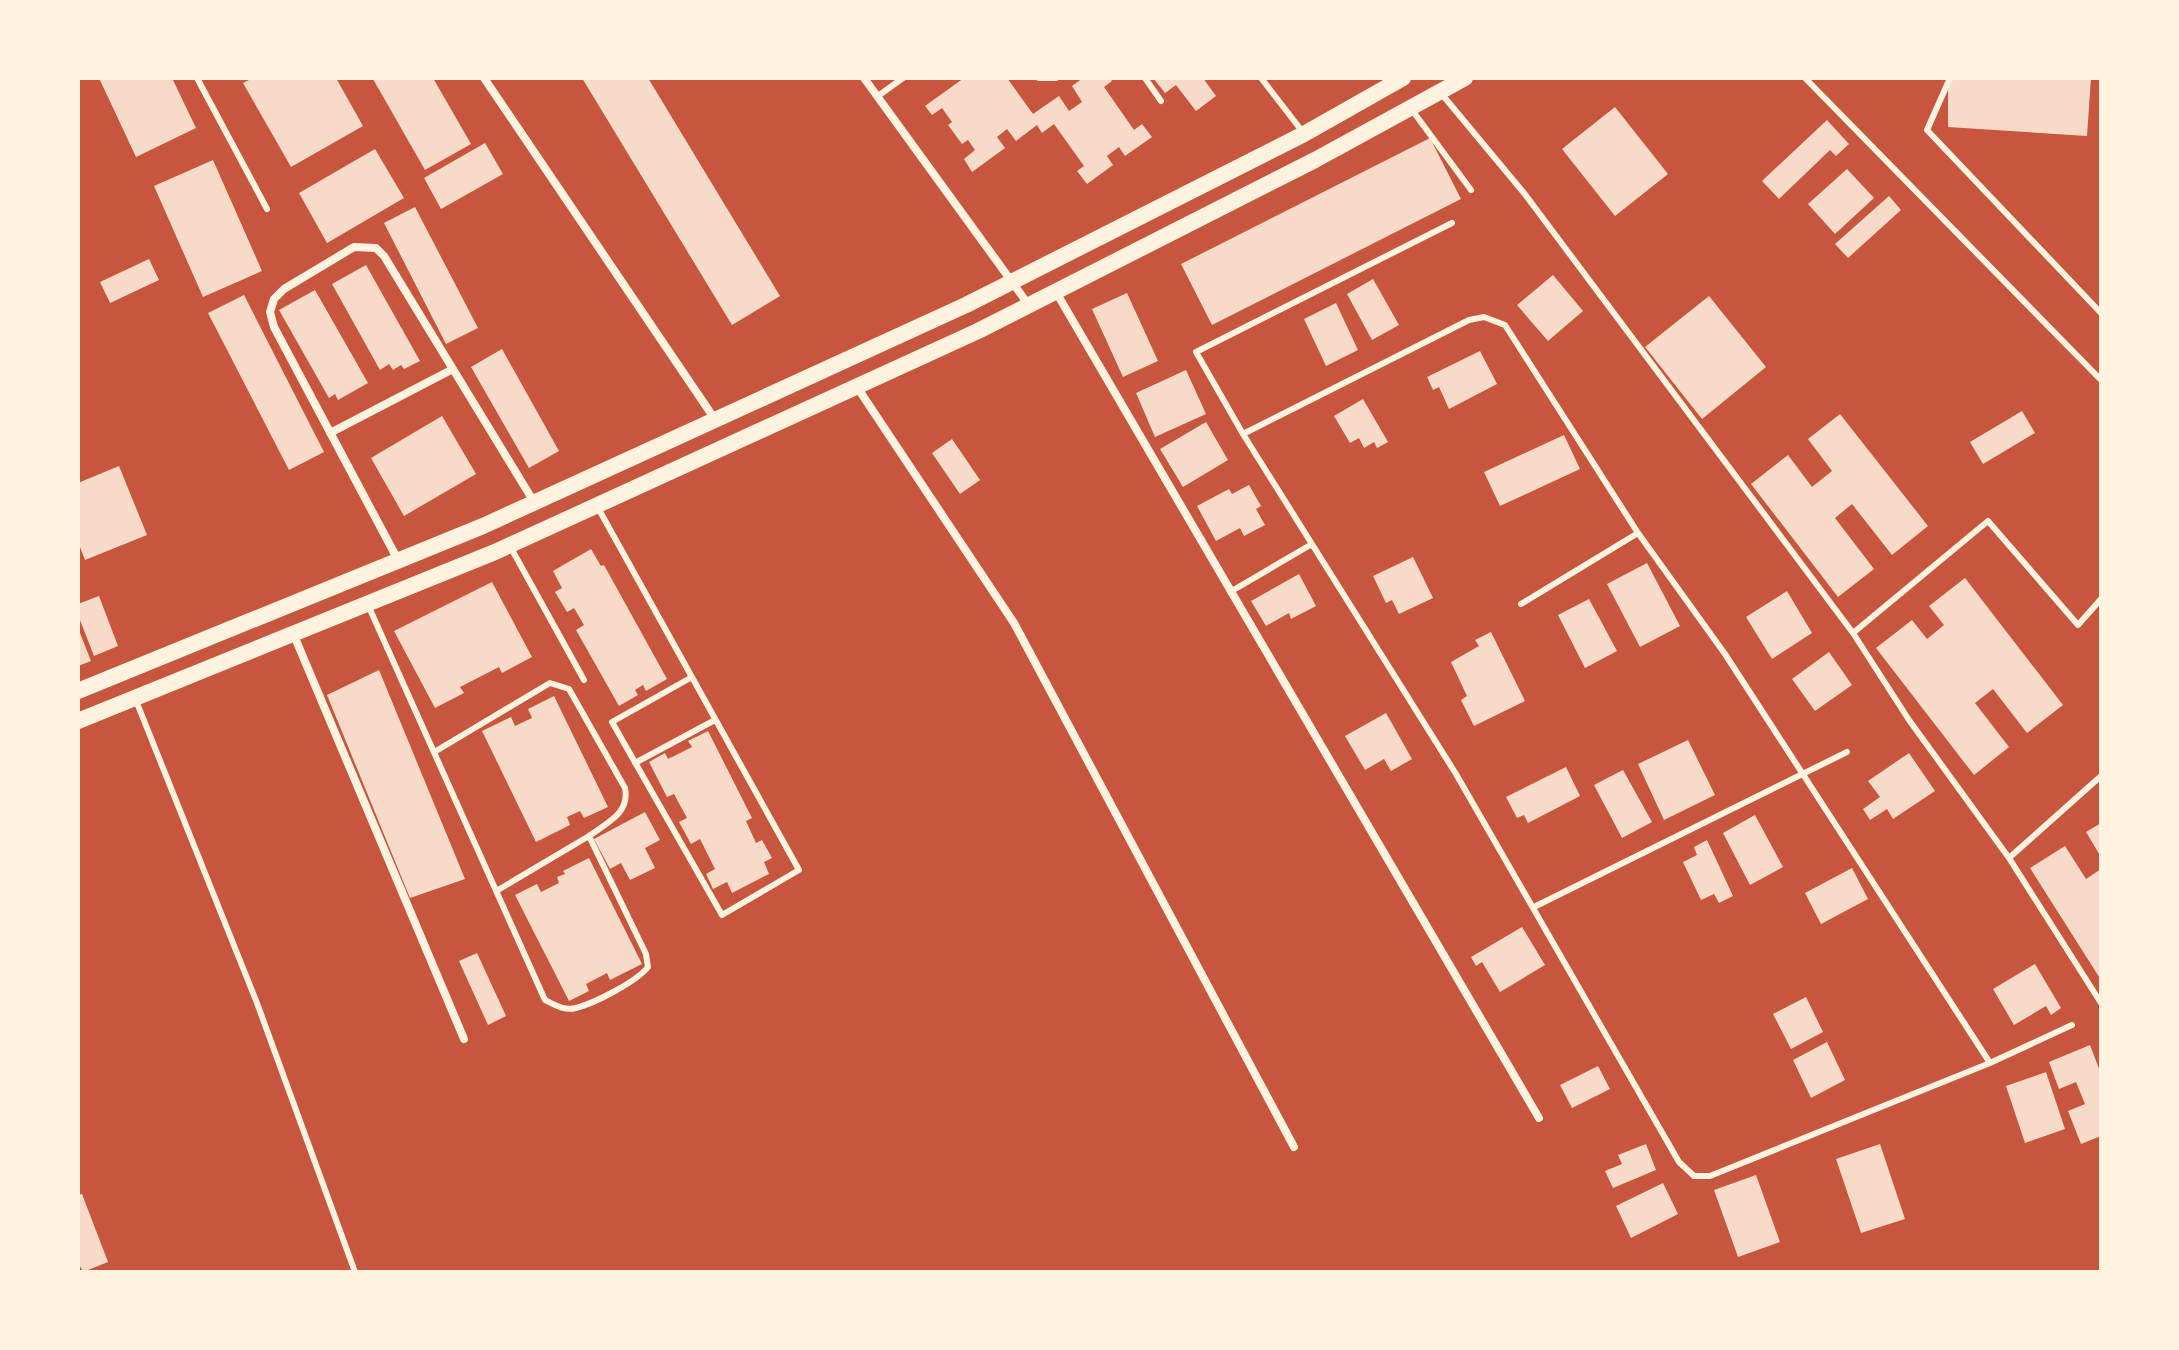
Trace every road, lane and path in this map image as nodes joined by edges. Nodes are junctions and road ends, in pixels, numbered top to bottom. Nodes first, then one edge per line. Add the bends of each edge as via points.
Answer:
1 (197, 78) edge
2 (484, 78) edge
3 (864, 78) edge
4 (903, 78) edge
5 (1039, 78) edge
6 (1056, 78) edge
7 (1145, 78) edge
8 (1261, 78) edge
9 (1403, 78) edge
10 (1465, 78) edge
11 (1805, 78) edge
12 (1950, 78) edge
13 (1440, 92) junction
14 (878, 96) junction
15 (1161, 101) dead end
16 (1410, 108) junction
17 (1304, 134) junction
18 (1471, 190) dead end
19 (267, 209) dead end
20 (1452, 223) dead end
21 (1013, 280) junction
22 (1056, 291) junction
23 (1028, 304) junction
24 (2101, 313) edge
25 (453, 369) junction
26 (2101, 380) edge
27 (856, 387) junction
28 (714, 418) junction
29 (330, 433) junction
30 (1243, 434) junction
31 (534, 502) junction
32 (597, 506) junction
33 (1638, 533) junction
34 (1312, 544) junction
35 (510, 545) junction
36 (399, 561) junction
37 (1230, 592) junction
38 (2101, 599) edge
39 (366, 602) junction
40 (1521, 604) dead end
41 (292, 633) junction
42 (1853, 633) junction
43 (692, 677) junction
44 (584, 680) dead end
45 (78, 691) edge
46 (135, 698) junction
47 (715, 720) junction
48 (78, 721) edge
49 (436, 751) junction
50 (1847, 752) dead end
51 (635, 763) junction
52 (1804, 775) junction
53 (2101, 776) edge
54 (589, 836) junction
55 (2009, 858) junction
56 (498, 890) junction
57 (1534, 907) junction
58 (2101, 1003) edge
59 (2072, 1025) dead end
60 (464, 1039) dead end
61 (1990, 1063) junction
62 (1539, 1118) dead end
63 (1294, 1147) dead end
64 (355, 1272) edge

1 - 19 lane
2 - 28 street
3 - 14 street
4 - 14 lane
5 - 6 lane
7 - 15 lane
8 - 17 lane
9 - 17 main road
10 - 13 main road
11 - 26 lane
12 - 24 lane via 1927,130
13 - 16 main road
13 - 42 lane via 1524,193
14 - 21 street
16 - 18 lane
16 - 22 main road
17 - 21 main road
20 - 30 lane via 1196,352
21 - 23 street
21 - 28 main road
22 - 23 main road
22 - 37 street
23 - 27 main road
25 - 29 street
25 - 29 street via 384,256 376,248 354,247 284,289 270,312
25 - 31 street
27 - 32 main road
27 - 63 street via 1014,623
28 - 31 main road
29 - 36 street
30 - 33 lane via 1469,320 1495,318 1505,325
30 - 34 lane
31 - 36 main road
32 - 35 main road
32 - 43 lane
33 - 40 lane
33 - 52 lane
34 - 37 lane
34 - 57 lane
35 - 39 main road
35 - 44 lane
36 - 45 main road
37 - 62 street
38 - 42 lane via 2078,625 1988,521
39 - 41 main road
39 - 49 lane
41 - 46 main road
41 - 60 street
42 - 55 lane
43 - 47 lane
43 - 51 lane via 612,722
46 - 48 main road
46 - 64 lane via 257,1003
47 - 51 lane
47 - 51 lane via 799,870 722,915
49 - 54 lane via 543,687 561,684 569,689 625,788 623,810
49 - 56 lane
50 - 52 lane
52 - 57 lane
52 - 61 lane
53 - 55 lane
54 - 56 lane
54 - 56 lane via 646,954 648,967 640,978 575,1009 545,1000
55 - 58 lane
57 - 61 lane via 1679,1162 1694,1176 1710,1176
59 - 61 lane

